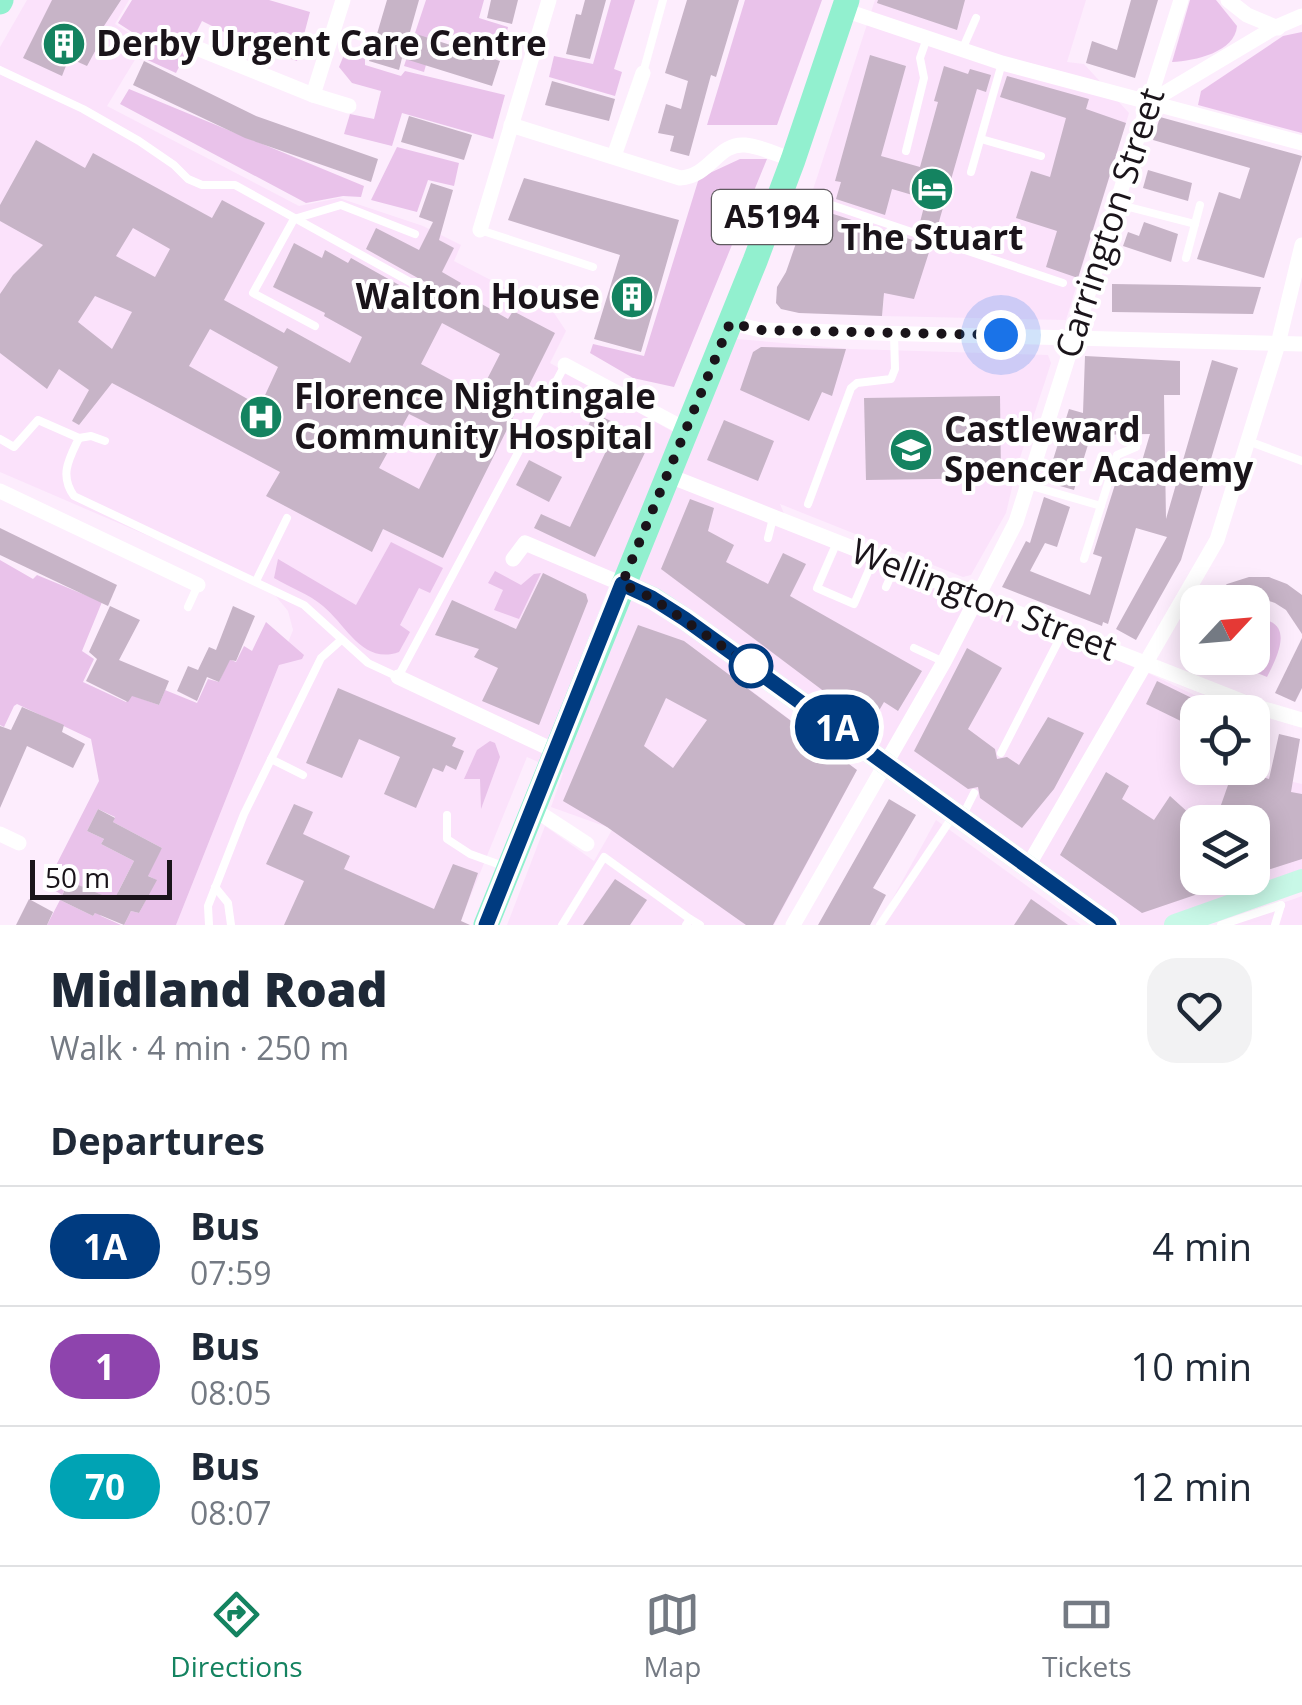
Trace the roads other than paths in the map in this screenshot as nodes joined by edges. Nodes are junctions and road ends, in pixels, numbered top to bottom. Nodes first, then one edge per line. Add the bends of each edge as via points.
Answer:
1 (343, 0) edge
2 (548, 0) edge
3 (663, 0) edge
4 (1181, 0) edge
5 (1228, 0) edge
6 (845, 5) edge
7 (1302, 16) edge
8 (976, 18) dead end
9 (1302, 27) edge
10 (1274, 28) junction
11 (1236, 36) dead end
12 (927, 38) junction
13 (194, 47) dead end
14 (962, 50) junction
15 (1002, 62) junction
16 (0, 70) edge
17 (642, 73) joint
18 (314, 95) junction
19 (1148, 102) junction
20 (349, 106) dead end
21 (511, 126) junction
22 (980, 139) junction
23 (1302, 143) edge
24 (906, 151) dead end
25 (614, 156) junction
26 (1042, 156) dead end
27 (793, 160) junction
28 (971, 172) dead end
29 (782, 188) junction
30 (1115, 204) junction
31 (1200, 205) dead end
32 (294, 219) junction
33 (1196, 224) junction
34 (480, 230) joint
35 (415, 234) dead end
36 (1302, 245) edge
37 (1186, 258) dead end
38 (593, 268) dead end
39 (1063, 283) dead end
40 (421, 288) dead end
41 (730, 323) junction
42 (315, 326) dead end
43 (894, 332) junction
44 (1073, 336) junction
45 (1278, 344) junction
46 (1302, 344) edge
47 (565, 365) joint
48 (686, 429) junction
49 (80, 438) junction
50 (0, 439) edge
51 (106, 441) dead end
52 (1248, 441) junction
53 (1136, 447) dead end
54 (1302, 462) edge
55 (667, 475) junction
56 (1028, 485) junction
57 (0, 491) edge
58 (808, 504) dead end
59 (1101, 506) junction
60 (774, 516) junction
61 (287, 518) dead end
62 (768, 538) dead end
63 (836, 542) junction
64 (875, 556) junction
65 (514, 558) dead end
66 (1084, 558) dead end
67 (896, 564) junction
68 (256, 581) junction
69 (198, 584) joint
70 (622, 584) junction
71 (886, 588) dead end
72 (977, 596) junction
73 (188, 607) dead end
74 (1064, 630) junction
75 (340, 641) junction
76 (914, 648) dead end
77 (944, 662) junction
78 (1147, 663) junction
79 (398, 677) junction
80 (1302, 720) edge
81 (555, 751) junction
82 (1001, 753) dead end
83 (271, 759) junction
84 (885, 762) junction
85 (303, 775) dead end
86 (974, 794) dead end
87 (532, 808) junction
88 (447, 815) dead end
89 (959, 815) junction
90 (0, 834) edge
91 (20, 843) dead end
92 (587, 844) dead end
93 (1028, 866) junction
94 (507, 868) junction
95 (216, 886) junction
96 (1290, 890) edge
97 (688, 922) edge
98 (209, 925) edge
99 (232, 925) edge
100 (486, 925) edge
101 (562, 925) edge
102 (700, 925) edge
103 (793, 925) edge
104 (880, 925) edge
105 (1109, 925) edge
106 (1175, 925) edge
107 (1221, 925) edge
108 (1276, 925) edge

1 - 18 street
2 - 21 street
3 - 17 lane
4 - 19 street, Carrington Street
5 - 10 street
6 - 12 street
6 - 27 main road, A5194
7 - 10 street
8 - 14 lane
9 - 10 street
10 - 11 street
10 - 19 street
12 - 14 street
12 - 24 lane
13 - 18 street
14 - 15 street
15 - 19 street
15 - 22 lane
16 - 32 lane via 97,117 188,179 236,185
17 - 25 street
18 - 20 street
19 - 23 street
19 - 30 street, Carrington Street
21 - 25 street
21 - 34 street
22 - 26 lane
22 - 28 lane
25 - 27 street via 680,178 706,170 729,147 746,145
27 - 29 main road, A5194
29 - 39 lane
29 - 41 main road, A5194
30 - 33 lane
30 - 44 street, Carrington Street
31 - 33 lane
32 - 35 lane via 341,206
32 - 40 lane
32 - 42 lane via 253,293
33 - 37 lane
34 - 38 lane
36 - 45 street
41 - 43 street via 761,330
41 - 48 main road, A5194
43 - 44 street
43 - 58 lane via 891,379 851,388
44 - 45 street
44 - 56 street, Carrington Street
45 - 46 street
45 - 52 street
47 - 48 street
47 - 79 lane
48 - 55 main road, A5194
49 - 50 lane via 38,420 14,448
49 - 51 lane
49 - 68 lane via 65,476 74,496
52 - 54 lane
52 - 78 street via 1217,540
53 - 59 lane via 1117,455
55 - 60 street, Wellington Street
55 - 70 main road, A5194
56 - 59 lane
56 - 72 street, Carrington Street
57 - 69 street
59 - 66 lane
60 - 62 lane
60 - 63 street, Wellington Street
61 - 68 lane
63 - 64 street, Wellington Street
63 - 64 lane via 817,588 854,604
64 - 67 street, Wellington Street
65 - 70 street via 525,543
67 - 71 lane
67 - 72 street, Wellington Street
68 - 75 lane via 304,605
69 - 73 lane
70 - 81 main road, A5194
70 - 84 main road via 685,619
72 - 74 street, Wellington Street
72 - 77 street, Carrington Street
74 - 78 street, Wellington Street
74 - 82 lane
75 - 79 lane
75 - 83 lane via 321,658
76 - 77 lane
77 - 84 street, Carrington Street
78 - 80 street, Wellington Street
78 - 93 street
79 - 81 street
81 - 87 main road, A5194
83 - 85 lane
83 - 95 lane
84 - 89 main road
84 - 103 street, Carrington Street
86 - 89 lane
87 - 92 street
87 - 94 main road, A5194
88 - 94 lane via 447,839 456,847
89 - 93 main road
89 - 104 lane
90 - 91 street
93 - 105 main road
94 - 100 main road, A5194
95 - 98 lane
95 - 99 lane via 228,902
96 - 106 main road
96 - 107 lane
96 - 108 lane
97 - 101 lane via 604,857
97 - 102 lane

